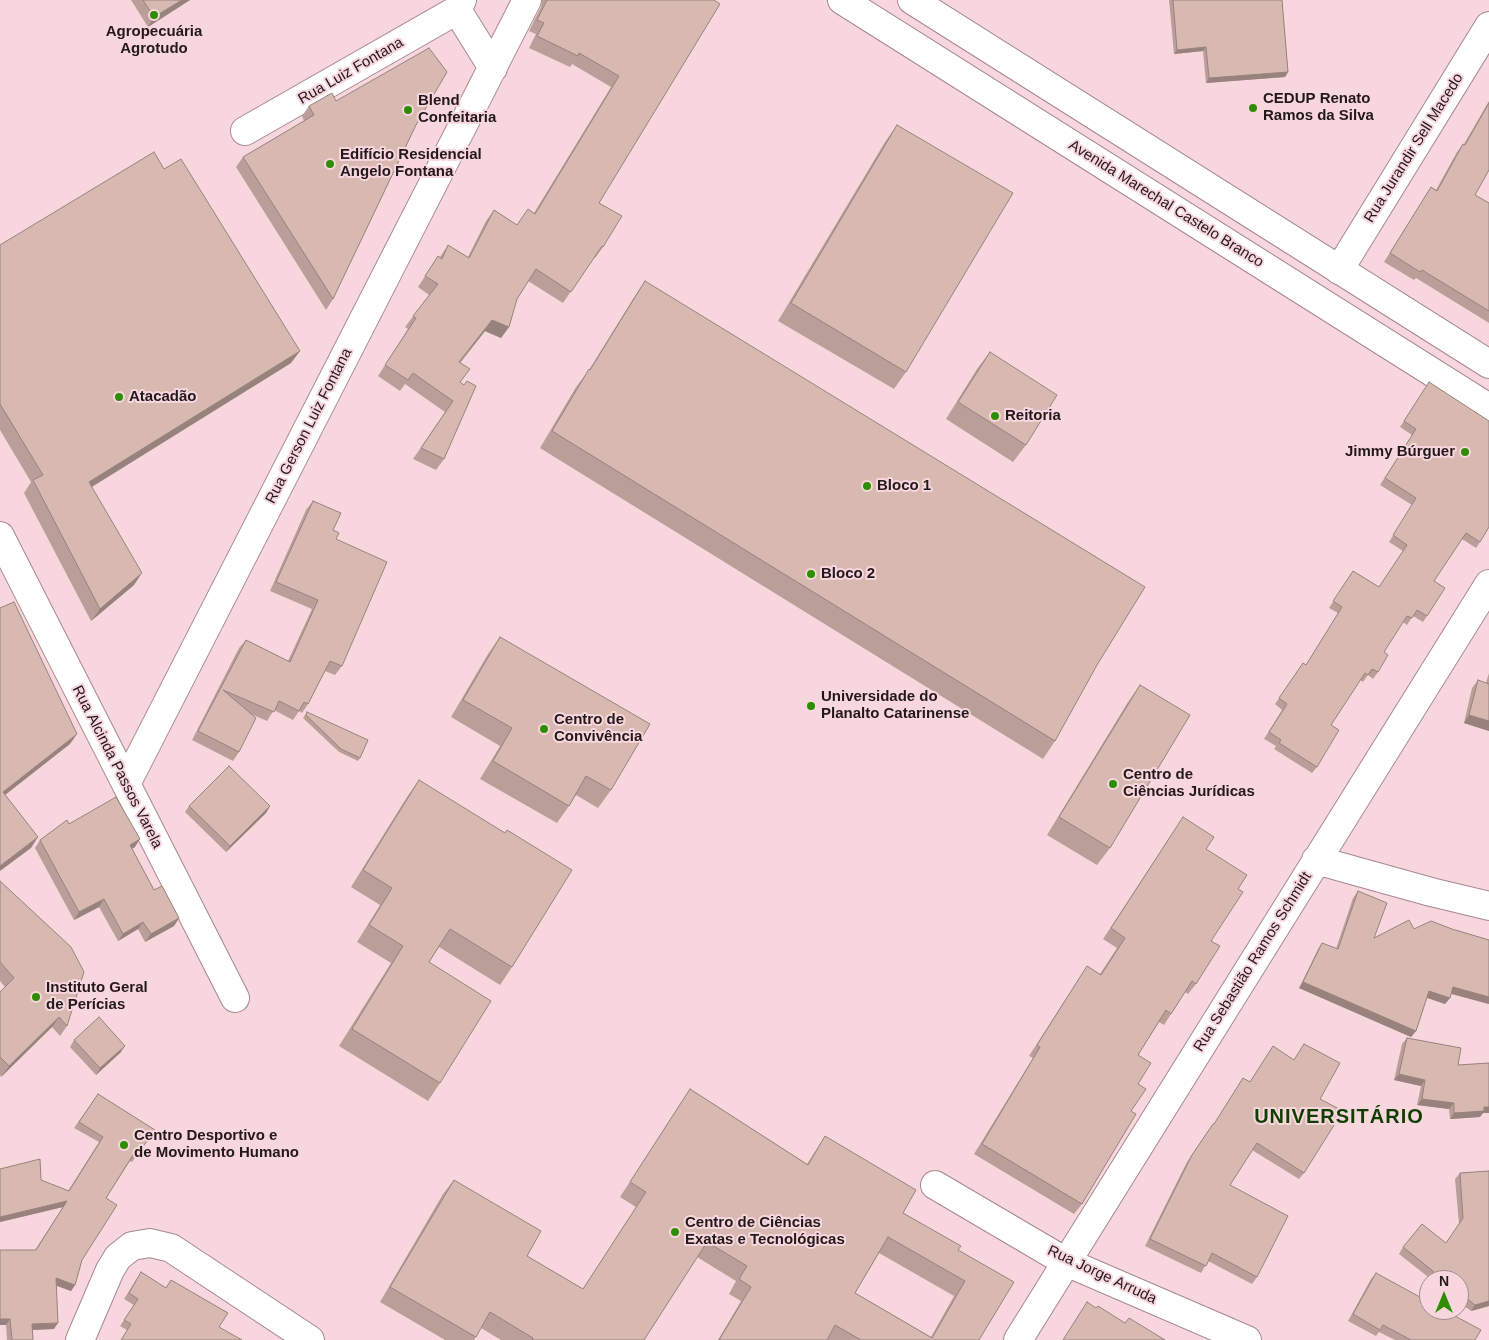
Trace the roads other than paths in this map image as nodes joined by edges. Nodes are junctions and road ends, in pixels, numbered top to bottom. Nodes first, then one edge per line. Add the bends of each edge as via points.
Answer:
1 (527, 0) edge
2 (842, 0) edge
3 (912, 0) edge
4 (460, 5) edge
5 (1489, 26) edge
6 (492, 68) junction
7 (245, 132) dead end
8 (1339, 270) junction
9 (1489, 364) edge
10 (1489, 408) edge
11 (0, 536) edge
12 (10, 577) edge
13 (1489, 584) edge
14 (126, 784) junction
15 (1316, 860) junction
16 (1489, 906) edge
17 (235, 998) dead end
18 (936, 1185) dead end
19 (1066, 1262) junction
20 (80, 1340) edge
21 (310, 1340) edge
22 (1018, 1340) edge
23 (1247, 1340) edge

1 - 6 street, Rua Gerson Luiz Fontana
2 - 10 street, Avenida Marechal Castelo Branco
3 - 8 street
4 - 6 street
4 - 7 street, Rua Luiz Fontana
5 - 8 street, Rua Jurandir Sell Macedo
6 - 14 street, Rua Gerson Luiz Fontana
8 - 9 street
11 - 12 street, Rua Alcinda Passos Varela
12 - 14 street, Rua Alcinda Passos Varela
13 - 15 street, Rua Sebastião Ramos Schmidt
14 - 17 street, Rua Alcinda Passos Varela
15 - 16 street
15 - 19 street, Rua Sebastião Ramos Schmidt
18 - 19 street, Rua Jorge Arruda
19 - 22 street, Rua Sebastião Ramos Schmidt
19 - 23 street, Rua Jorge Arruda
20 - 21 street via 118,1257 132,1246 150,1243 171,1248

